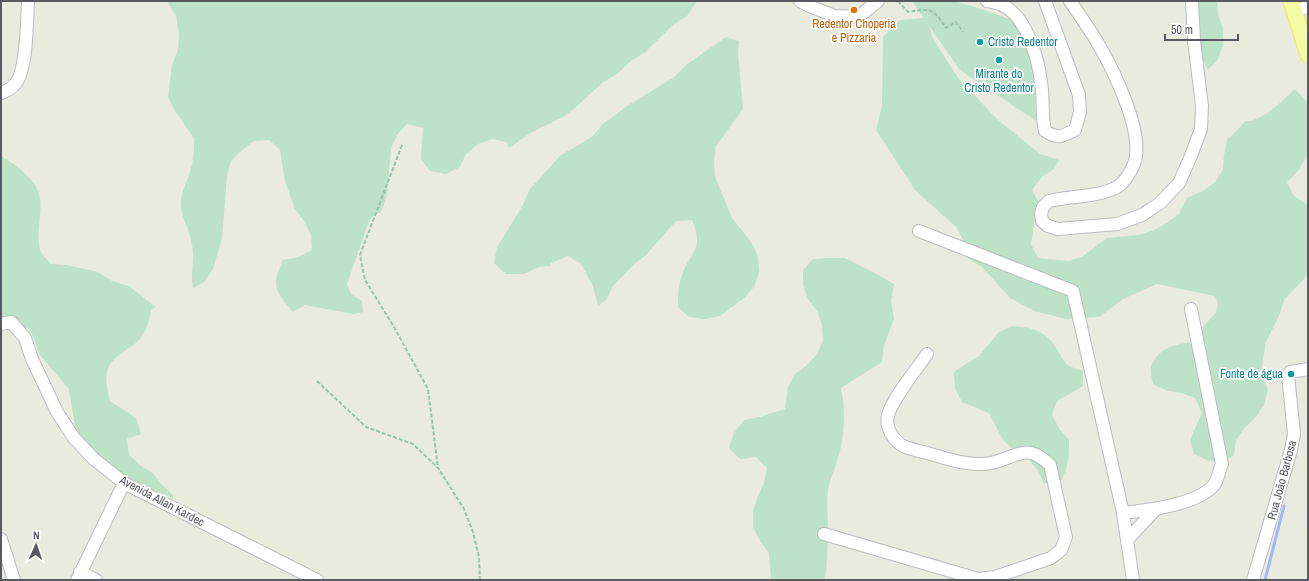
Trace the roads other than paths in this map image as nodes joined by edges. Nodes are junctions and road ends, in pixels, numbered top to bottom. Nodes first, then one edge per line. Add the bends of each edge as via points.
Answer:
1 (28, 1) edge
2 (800, 1) edge
3 (878, 1) edge
4 (987, 1) edge
5 (1045, 1) edge
6 (1070, 1) edge
7 (1192, 1) edge
8 (1298, 6) edge
9 (1308, 55) edge
10 (1, 93) edge
11 (919, 231) dead end
12 (1191, 309) dead end
13 (4, 322) edge
14 (927, 354) dead end
15 (1308, 369) edge
16 (124, 483) junction
17 (1156, 509) junction
18 (1123, 513) junction
19 (824, 534) dead end
20 (1, 539) edge
21 (1127, 540) junction
22 (79, 576) edge
23 (978, 579) edge
24 (14, 580) edge
25 (96, 580) edge
26 (316, 580) edge
27 (1133, 580) edge
28 (1254, 580) edge

1 - 10 street via 23,66 17,82
2 - 3 street via 835,16 858,16
4 - 5 street via 1003,5 1017,17 1030,37 1042,83 1042,120 1045,131 1053,136 1063,136 1075,130 1080,112 1079,95
6 - 7 street via 1100,47 1118,84 1132,120 1136,157 1129,174 1120,184 1107,192 1049,201 1043,207 1042,221 1048,226 1058,228 1117,224 1142,215 1160,203 1179,183 1201,129 1202,106
8 - 9 main road
11 - 18 street via 1073,291
12 - 17 street via 1222,464 1214,484 1198,497
13 - 16 street, Avenida Allan Kardec via 25,338 32,360 57,412 74,438 94,459
14 - 23 street via 892,406 888,417 892,436 902,446 966,463 984,464 1003,461 1017,453 1030,452 1042,457 1050,465 1066,537 1061,550 1044,561 995,577
15 - 28 street, Rua João Barbosa via 1290,372 1288,375 1294,434 1292,450
16 - 22 street
16 - 26 street, Avenida Allan Kardec
17 - 18 street
17 - 21 street
18 - 21 street
19 - 23 street
20 - 24 street
21 - 27 street
22 - 25 street

